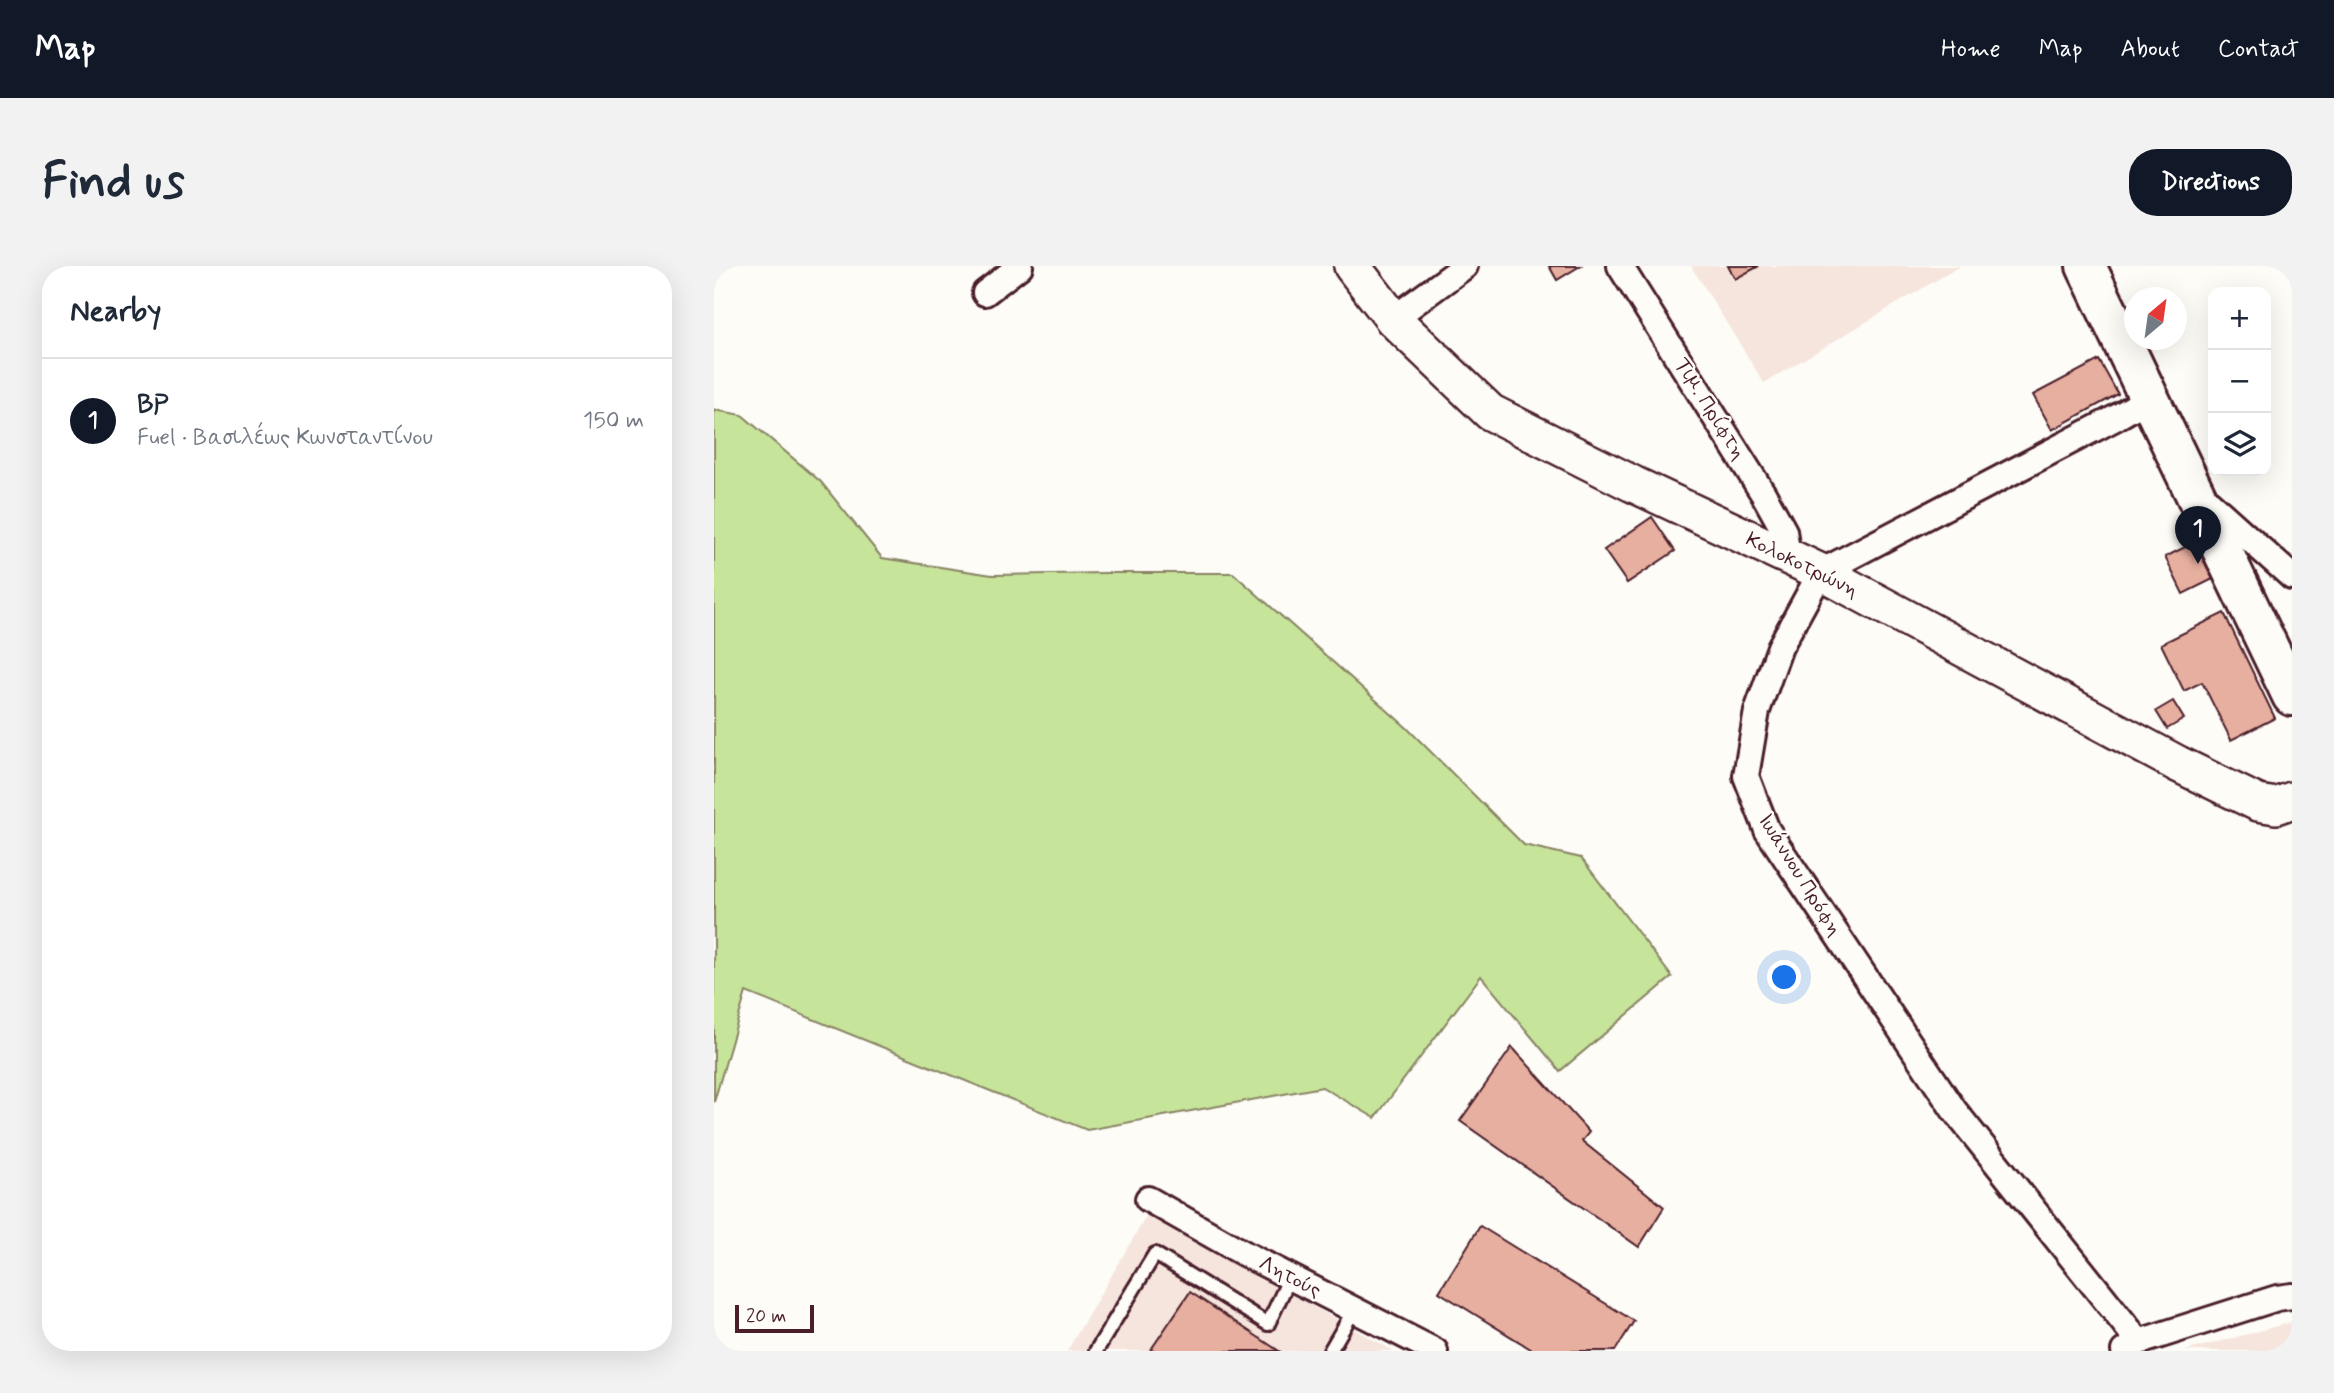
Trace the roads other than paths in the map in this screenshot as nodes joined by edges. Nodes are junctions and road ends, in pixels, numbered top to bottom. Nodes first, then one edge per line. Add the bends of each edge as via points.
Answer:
1 (1020, 266) edge
2 (1352, 266) edge
3 (1465, 266) edge
4 (1620, 266) edge
5 (2086, 266) edge
6 (985, 293) dead end
7 (1393, 319) junction
8 (2149, 398) junction
9 (2190, 485) junction
10 (1788, 557) junction
11 (1821, 572) junction
12 (2292, 577) edge
13 (2292, 696) edge
14 (2292, 800) edge
15 (1148, 1199) dead end
16 (1290, 1277) junction
17 (2292, 1296) edge
18 (1354, 1310) junction
19 (2131, 1346) edge
20 (1096, 1351) edge
21 (1330, 1351) edge
22 (1435, 1351) edge

1 - 6 street
2 - 7 street, Κολοκοτρώνη
3 - 7 street
4 - 10 street, Τιμ. Πρίφτη via 1764,495 1784,531
5 - 8 main road
7 - 10 street, Κολοκοτρώνη via 1490,412
8 - 9 main road
8 - 11 street
9 - 12 street
9 - 13 main road via 2203,530 2226,578
10 - 11 street, Κολοκοτρώνη
11 - 14 street, Κολοκοτρώνη via 2189,770 2258,803 2276,806
11 - 19 street, Ιωάννου Πρόφη via 1780,647 1758,710 1746,776 1767,830 1954,1110
15 - 16 street, Λητούς
16 - 18 street, Λητούς
16 - 20 lane via 1268,1324 1155,1254
17 - 19 street
18 - 21 lane
18 - 22 street, Λητούς

